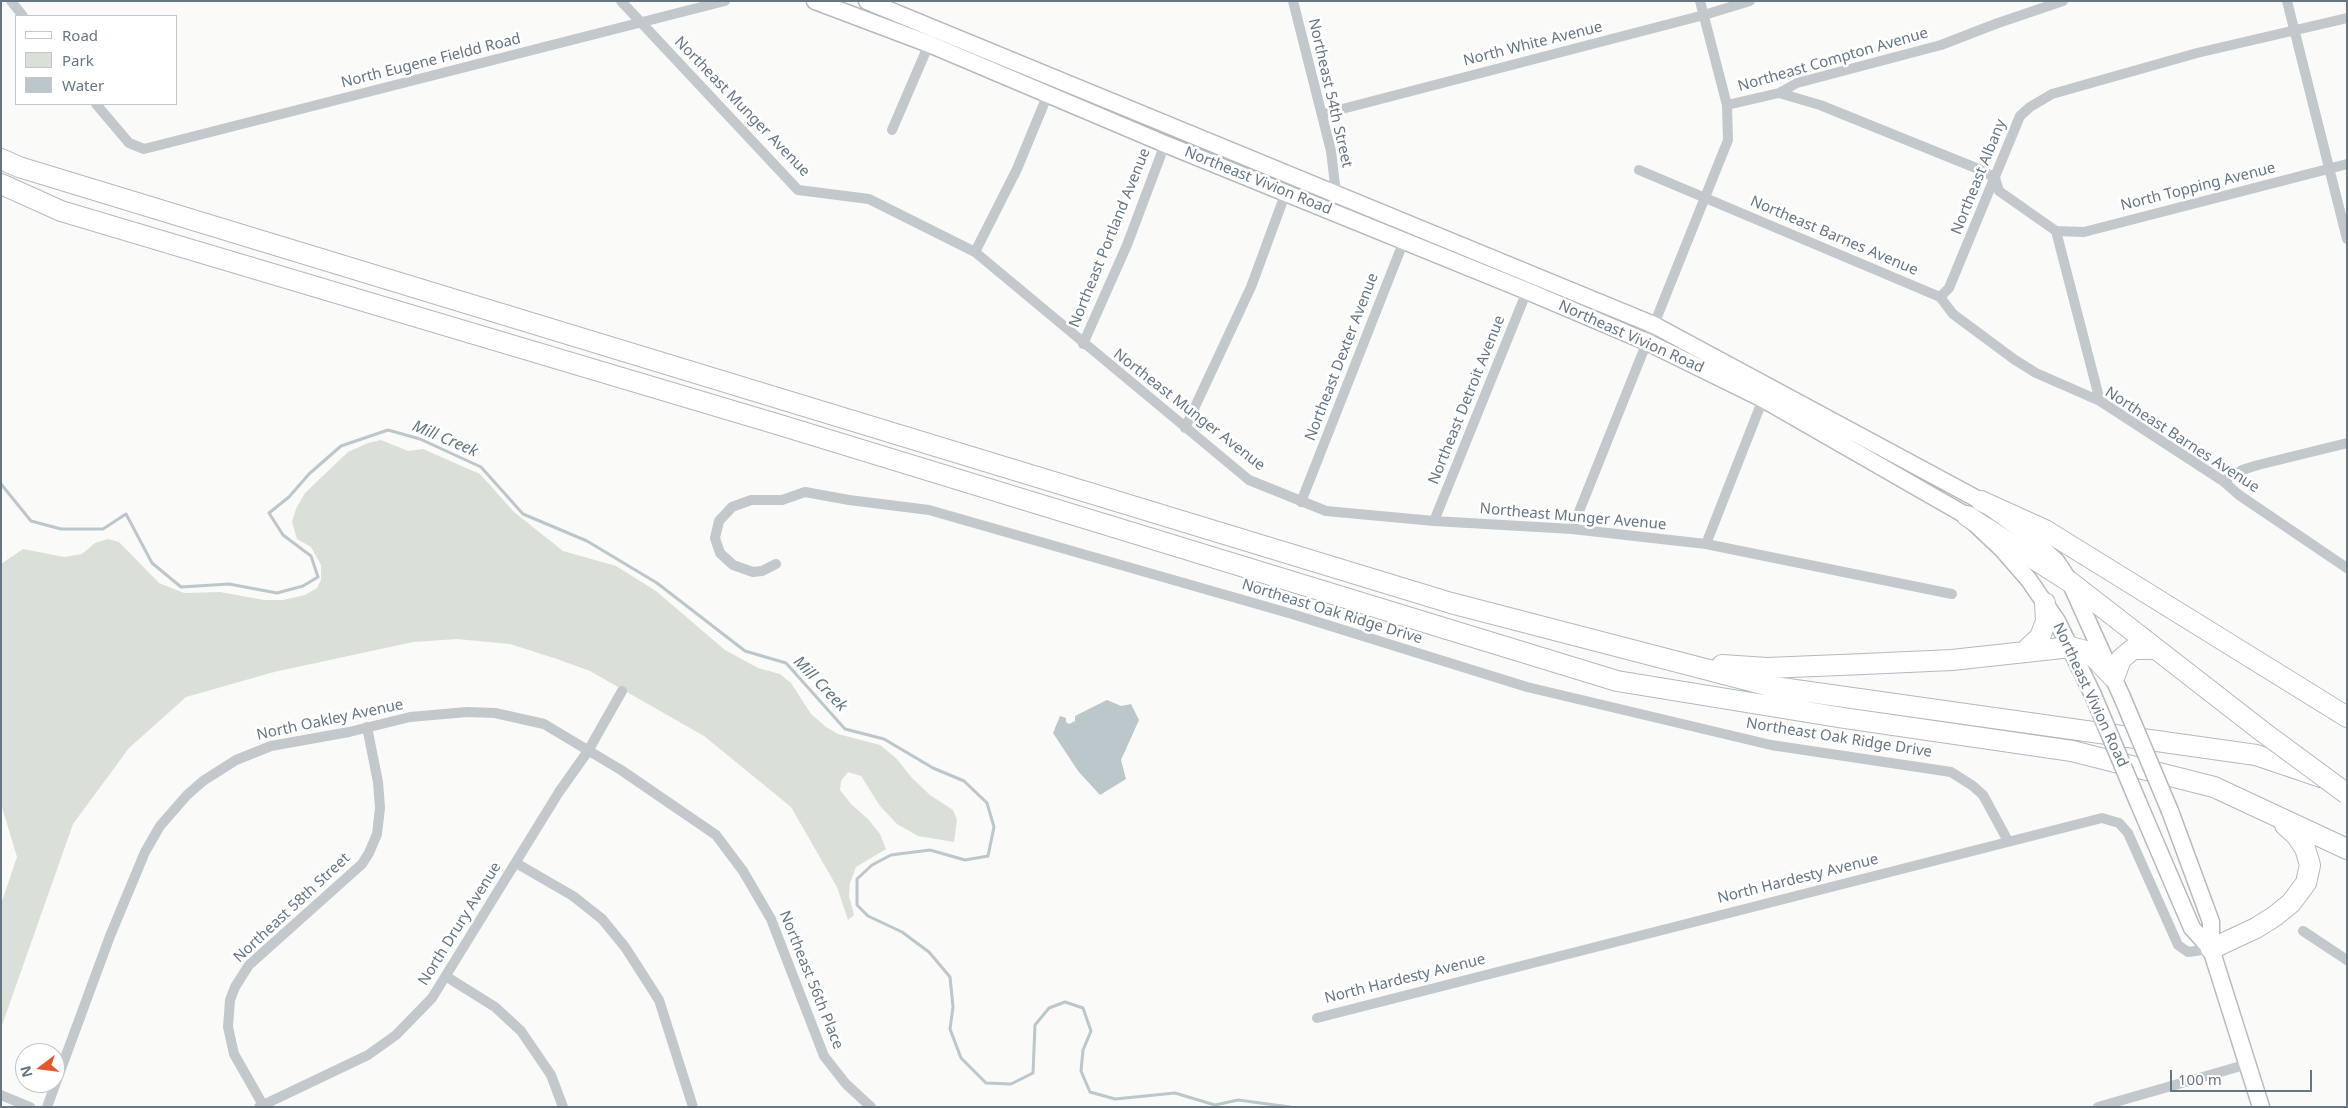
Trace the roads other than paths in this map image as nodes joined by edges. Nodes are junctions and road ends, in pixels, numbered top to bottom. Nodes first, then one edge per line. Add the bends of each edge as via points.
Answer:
1 (11, 1) edge
2 (621, 1) edge
3 (725, 1) edge
4 (815, 1) edge
5 (867, 1) edge
6 (1293, 1) edge
7 (1700, 1) edge
8 (1750, 1) edge
9 (2063, 1) edge
10 (2287, 1) edge
11 (22, 15) edge
12 (1704, 15) junction
13 (2347, 18) edge
14 (642, 22) junction
15 (2293, 32) junction
16 (929, 44) junction
17 (1779, 93) junction
18 (1048, 94) junction
19 (97, 105) edge
20 (1727, 105) junction
21 (1323, 114) junction
22 (892, 130) dead end
23 (1165, 144) junction
24 (1, 159) edge
25 (2347, 164) edge
26 (2329, 169) junction
27 (1639, 170) dead end
28 (1995, 178) junction
29 (1, 184) edge
30 (1286, 192) junction
31 (1336, 193) junction
32 (1705, 199) junction
33 (1410, 223) junction
34 (2056, 231) junction
35 (2347, 239) edge
36 (1404, 241) junction
37 (975, 252) junction
38 (1527, 291) junction
39 (1940, 297) junction
40 (1654, 325) junction
41 (1648, 342) junction
42 (1083, 344) junction
43 (1763, 399) junction
44 (2100, 401) junction
45 (1185, 428) junction
46 (2347, 442) edge
47 (2223, 481) junction
48 (1301, 502) junction
49 (1981, 502) junction
50 (1967, 516) junction
51 (1434, 521) junction
52 (1572, 529) junction
53 (1706, 544) junction
54 (776, 564) dead end
55 (2347, 568) edge
56 (2070, 582) junction
57 (1952, 594) dead end
58 (2045, 603) junction
59 (2071, 647) junction
60 (2155, 649) junction
61 (2024, 652) junction
62 (1674, 661) junction
63 (2114, 678) junction
64 (622, 691) dead end
65 (2347, 717) edge
66 (367, 728) junction
67 (588, 751) junction
68 (2347, 785) edge
69 (2347, 794) edge
70 (2270, 812) junction
71 (2008, 841) junction
72 (2347, 849) edge
73 (516, 863) junction
74 (2303, 931) dead end
75 (2211, 948) junction
76 (2347, 960) edge
77 (447, 977) junction
78 (1317, 1018) dead end
79 (2248, 1064) junction
80 (1, 1095) edge
81 (262, 1106) edge
82 (30, 1107) edge
83 (47, 1107) edge
84 (562, 1107) edge
85 (693, 1107) edge
86 (871, 1107) edge
87 (2098, 1107) edge
88 (2261, 1107) edge

1 - 11 street
2 - 14 street, Northeast Munger Avenue
3 - 14 street, North Eugene Fieldd Road
4 - 16 main road, Northeast Vivion Road
5 - 31 main road, Northeast Vivion Road
6 - 21 street, Northeast 54th Street
7 - 12 street
8 - 12 street, North White Avenue
9 - 17 street, Northeast Compton Avenue via 1941,45 1797,84
10 - 15 street
12 - 20 street
12 - 21 street, North White Avenue
13 - 15 street, Northeast Albany
14 - 19 street, North Eugene Fieldd Road via 144,149 129,144
14 - 37 street, Northeast Munger Avenue via 798,190 869,199
15 - 26 street
15 - 28 street, Northeast Albany via 2052,94 2030,106 2020,116
16 - 18 main road, Northeast Vivion Road
16 - 22 street
17 - 20 street, Northeast Compton Avenue
17 - 28 street via 1820,106
18 - 23 main road, Northeast Vivion Road
18 - 37 street via 1017,169
20 - 32 street, Northeast Compton Avenue via 1728,140
21 - 31 street, Northeast 54th Street
23 - 30 main road, Northeast Vivion Road
23 - 42 street, Northeast Portland Avenue via 1127,244
24 - 62 highway via 19,168 1442,600
25 - 26 street, North Topping Avenue
26 - 34 street, North Topping Avenue via 2084,232
26 - 35 street
27 - 32 street, Northeast Barnes Avenue
28 - 34 street via 2000,191
28 - 39 street, Northeast Albany via 1949,288
29 - 70 highway via 61,211 771,422 1617,681 2072,751 2214,787
30 - 36 main road, Northeast Vivion Road
30 - 45 street via 1251,287
31 - 33 main road, Northeast Vivion Road
32 - 39 street, Northeast Barnes Avenue
32 - 40 street, Northeast Compton Avenue
33 - 36 street, Northeast Dexter Avenue
33 - 40 main road, Northeast Vivion Road
34 - 44 street
36 - 38 main road, Northeast Vivion Road
36 - 48 street, Northeast Dexter Avenue
37 - 42 street, Northeast Munger Avenue
38 - 41 main road, Northeast Vivion Road
38 - 51 street, Northeast Detroit Avenue
39 - 44 street, Northeast Barnes Avenue via 1964,324 2015,360 2036,373
40 - 41 street, Northeast Compton Avenue
40 - 49 main road, Northeast Vivion Road
41 - 43 main road, Northeast Vivion Road
41 - 52 street, Northeast Compton Avenue
42 - 45 street, Northeast Munger Avenue
43 - 50 main road, Northeast Vivion Road
43 - 53 street
44 - 47 street, Northeast Barnes Avenue
45 - 48 street, Northeast Munger Avenue via 1248,480
46 - 47 street via 2242,470
47 - 55 street, Northeast Barnes Avenue
48 - 51 street, Northeast Munger Avenue via 1326,511
49 - 56 main road, Northeast Vivion Road via 2028,534 2056,561
49 - 65 highway via 2045,530
50 - 56 highway
50 - 58 main road, Northeast Vivion Road via 2002,549
51 - 52 street, Northeast Munger Avenue
52 - 53 street, Northeast Munger Avenue
53 - 57 street, Northeast Munger Avenue
54 - 71 street, Northeast Oak Ridge Drive via 753,572 733,565 720,553 715,538 719,521 732,507 751,500 782,500 806,492 929,510 1268,607 1527,687 1771,745 1951,772 1983,795
56 - 60 highway
56 - 63 main road, Northeast Vivion Road
58 - 59 main road, Northeast Vivion Road
58 - 61 highway via 2046,621 2040,638
59 - 61 highway
59 - 63 highway via 2089,652
59 - 75 main road, Northeast Vivion Road, bridge via 2192,928
60 - 63 highway via 2133,649 2121,659
60 - 69 highway, bridge
61 - 62 highway via 1952,660 1767,668
62 - 68 highway via 1774,687 2256,755
63 - 75 main road, Northeast Vivion Road, bridge via 2170,811 2211,922
64 - 67 street, North Drury Avenue
66 - 67 street, North Oakley Avenue via 438,713 495,713 544,724
66 - 81 street, Northeast 58th Street via 380,808 377,834 369,853 362,864 249,965 230,1000 228,1027 234,1054
66 - 83 street, North Oakley Avenue via 253,752 203,781 173,810 145,852 110,936
67 - 73 street, North Drury Avenue
67 - 86 street, Northeast 56th Place via 716,835 748,879 771,919 824,1056 846,1084
70 - 72 highway
70 - 75 highway via 2296,835 2305,848 2310,865 2306,883 2291,903 2275,916
71 - 75 street, North Hardesty Avenue via 2096,818 2114,820 2128,833 2178,946 2188,952
71 - 78 street, North Hardesty Avenue
73 - 77 street, North Drury Avenue
73 - 85 street via 573,896 602,919 625,946 659,1000
74 - 76 street
75 - 79 main road, Northeast Vivion Road
77 - 81 street, North Drury Avenue via 415,1018 382,1046 346,1068
77 - 84 street via 494,1007 521,1031 552,1075
79 - 87 street
79 - 88 main road, Northeast Vivion Road
80 - 82 street

